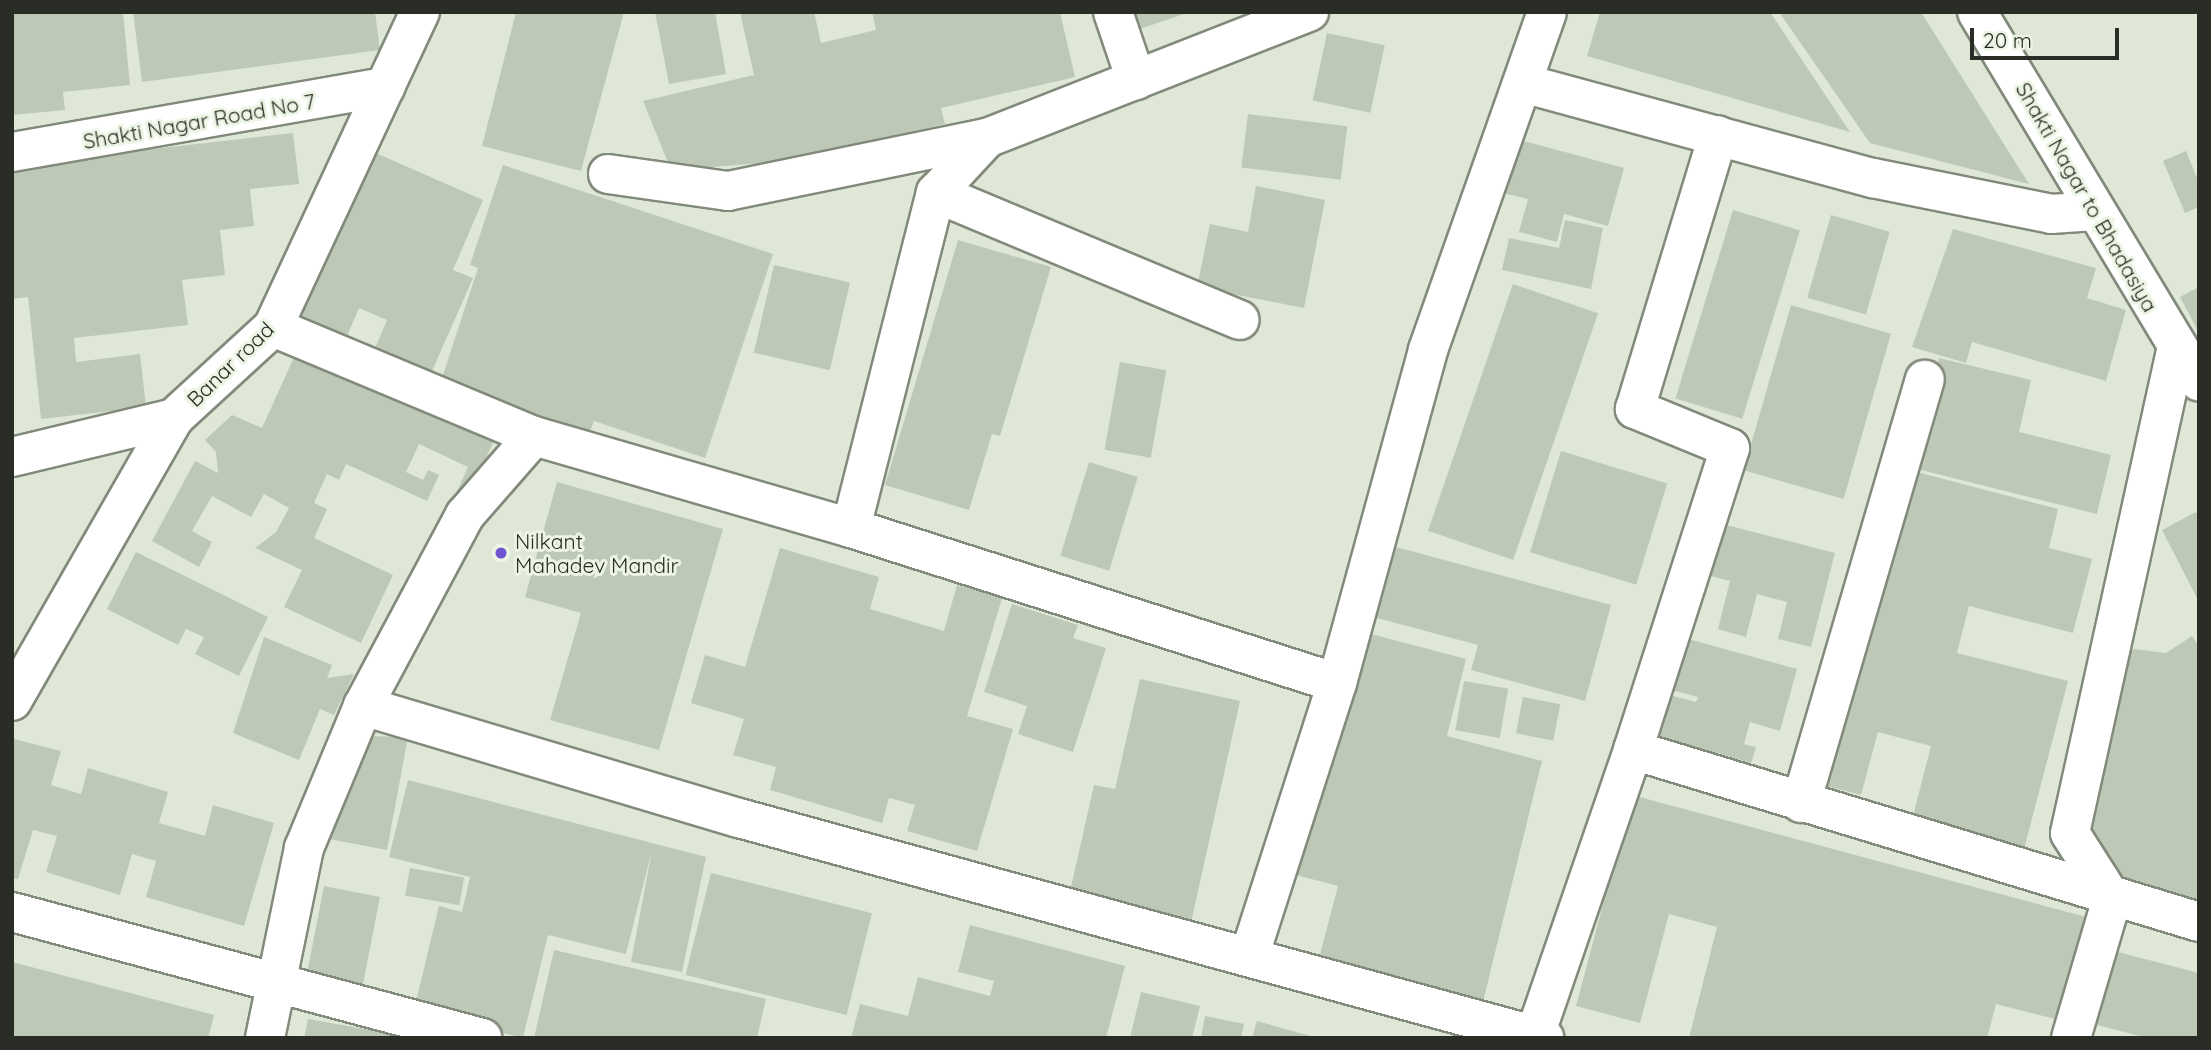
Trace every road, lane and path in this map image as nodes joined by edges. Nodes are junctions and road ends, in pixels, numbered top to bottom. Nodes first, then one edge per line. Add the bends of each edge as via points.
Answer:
1 (420, 12) edge
2 (1113, 12) edge
3 (1309, 12) edge
4 (1547, 12) edge
5 (1977, 12) edge
6 (1136, 80) junction
7 (1527, 85) junction
8 (385, 87) junction
9 (1718, 135) junction
10 (988, 138) junction
11 (12, 152) edge
12 (608, 174) dead end
13 (936, 194) junction
14 (2095, 211) junction
15 (1239, 320) dead end
16 (273, 327) junction
17 (2176, 350) junction
18 (1925, 380) dead end
19 (2199, 381) edge
20 (174, 418) junction
21 (534, 436) junction
22 (12, 457) edge
23 (851, 528) junction
24 (1337, 683) junction
25 (12, 701) edge
26 (363, 706) junction
27 (1633, 750) junction
28 (1801, 803) junction
29 (2112, 899) junction
30 (12, 912) edge
31 (2199, 922) edge
32 (1250, 954) junction
33 (279, 981) junction
34 (1539, 1036) edge
35 (265, 1038) edge
36 (482, 1038) edge
37 (2071, 1038) edge

1 - 8 street, Banar road
2 - 6 street
3 - 6 street
4 - 7 street
5 - 14 street, Shakti Nagar to Bhadasiya
6 - 10 street
7 - 9 street
7 - 24 street via 1427,350
8 - 11 street, Shakti Nagar Road No 7
8 - 16 street, Banar road
9 - 14 street via 1872,178 2039,212
9 - 27 street via 1635,409 1730,448
10 - 12 street via 729,191
10 - 13 street
13 - 15 street
13 - 23 street
14 - 17 street, Shakti Nagar to Bhadasiya
16 - 20 street, Banar road
16 - 21 street
17 - 19 street, Shakti Nagar to Bhadasiya
17 - 29 street via 2070,833
18 - 28 street
20 - 22 street
20 - 25 street, Banar road
21 - 23 street
21 - 26 street via 465,515
23 - 24 street
24 - 32 street
26 - 32 street via 739,818
26 - 33 street via 304,848
27 - 28 street
27 - 34 street
28 - 29 street
29 - 31 street
29 - 37 street
30 - 33 street via 130,948
32 - 34 street
33 - 35 street
33 - 36 street

